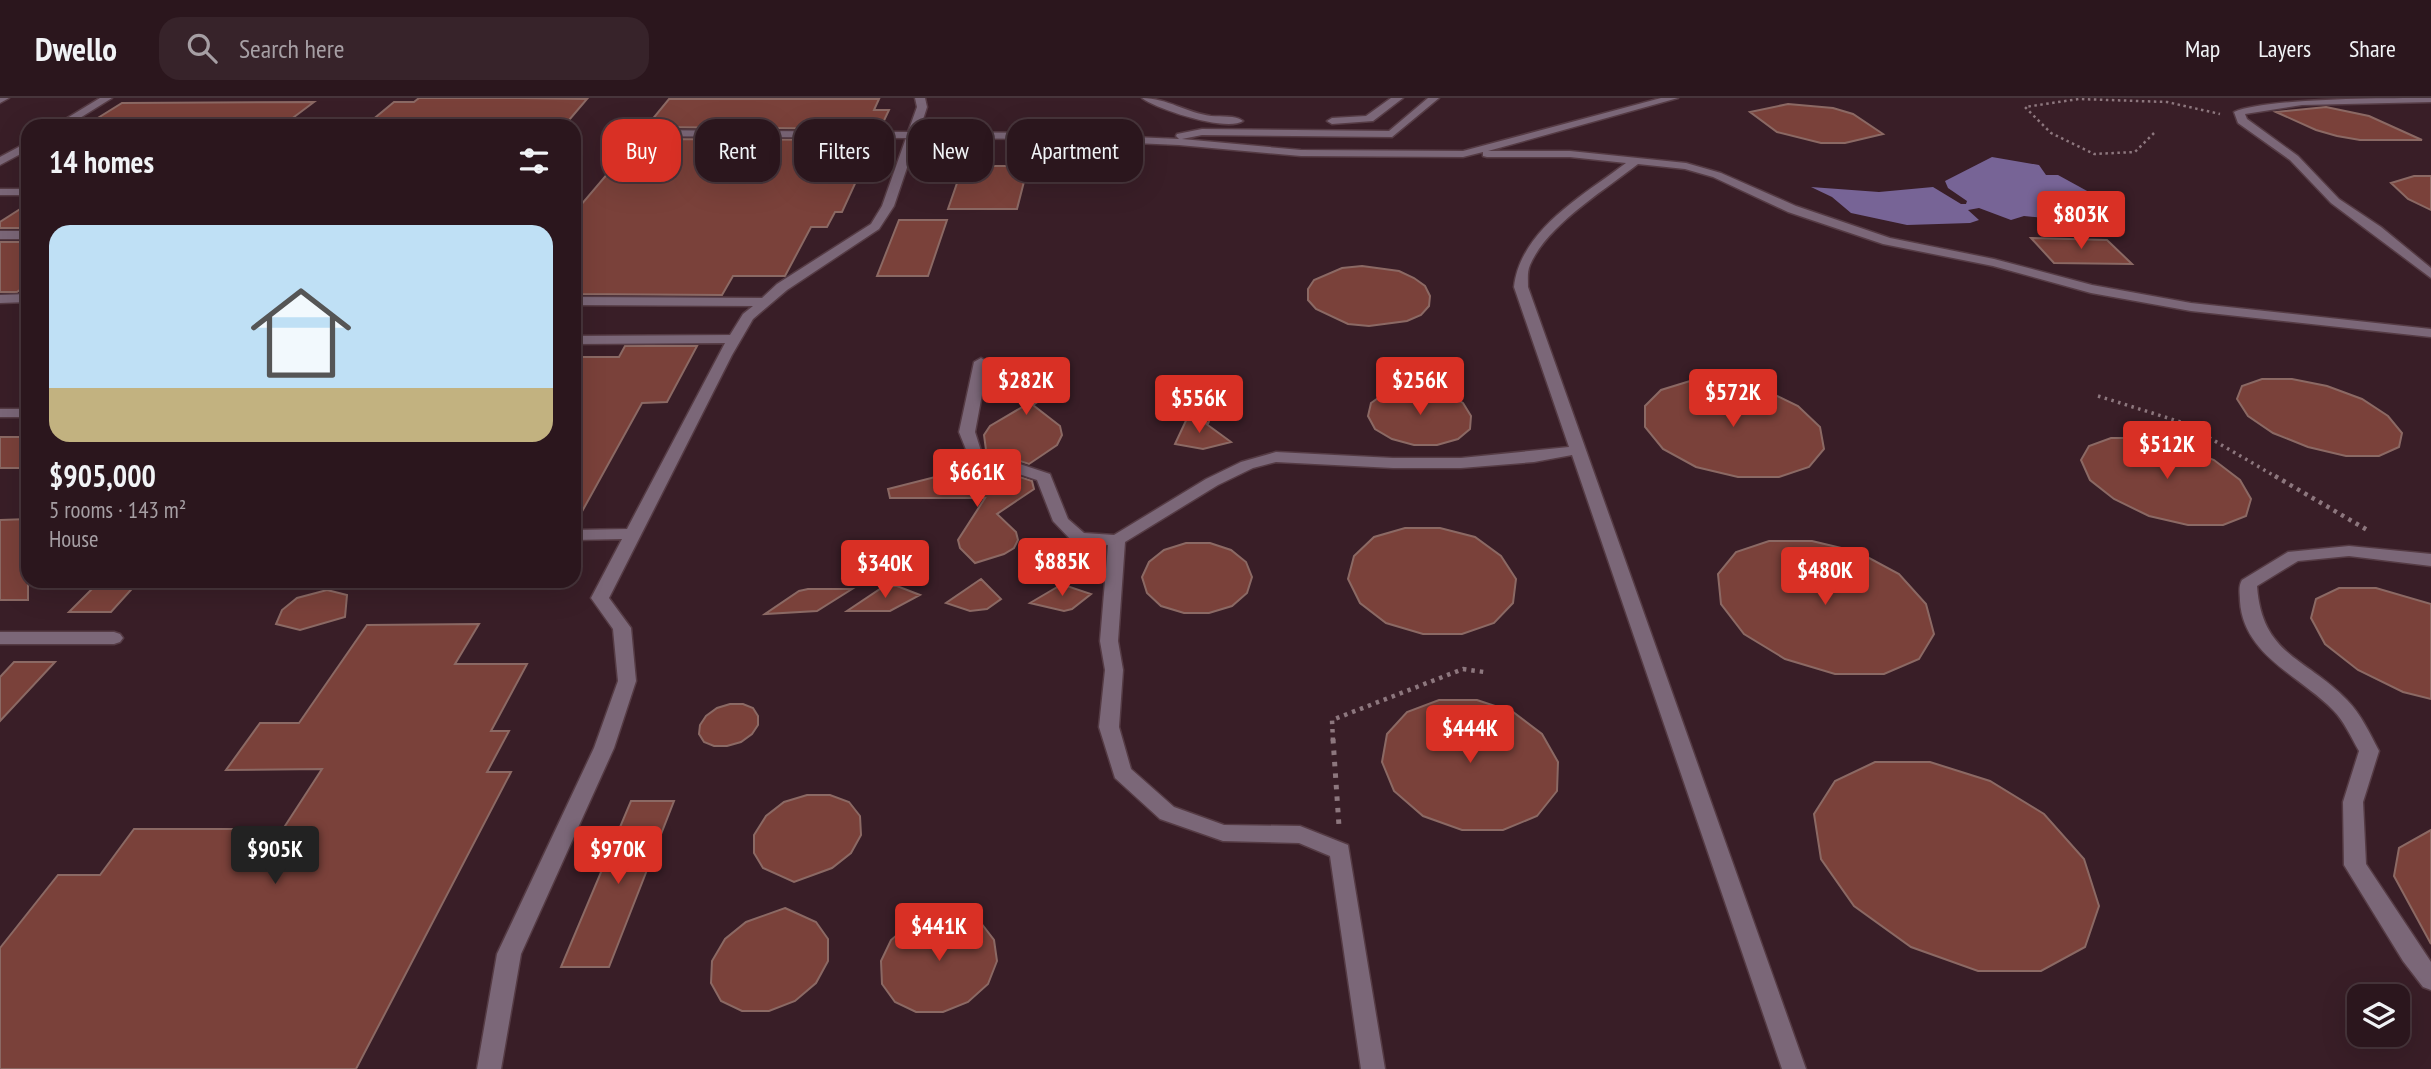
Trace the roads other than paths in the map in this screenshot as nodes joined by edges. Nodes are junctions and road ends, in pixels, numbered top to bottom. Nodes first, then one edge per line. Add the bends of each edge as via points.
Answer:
1 (107, 98) edge
2 (920, 98) edge
3 (1147, 98) edge
4 (1398, 98) edge
5 (1434, 98) edge
6 (1618, 98) edge
7 (1673, 98) edge
8 (2431, 99) edge
9 (1628, 111) junction
10 (71, 119) edge
11 (918, 119) edge
12 (681, 133) edge
13 (908, 134) edge
14 (993, 136) edge
15 (1155, 141) junction
16 (908, 146) edge
17 (21, 149) edge
18 (1463, 154) junction
19 (1637, 160) junction
20 (0, 162) edge
21 (0, 192) edge
22 (21, 192) edge
23 (0, 235) edge
24 (21, 235) edge
25 (2431, 274) edge
26 (0, 299) edge
27 (21, 299) edge
28 (581, 301) edge
29 (765, 302) junction
30 (2431, 332) edge
31 (734, 339) junction
32 (581, 340) edge
33 (981, 362) dead end
34 (0, 412) edge
35 (21, 412) edge
36 (1576, 450) junction
37 (633, 534) junction
38 (581, 535) edge
39 (1117, 540) junction
40 (2423, 559) edge
41 (0, 638) edge
42 (114, 638) dead end
43 (2431, 980) edge
44 (489, 1069) edge
45 (1373, 1069) edge
46 (1794, 1069) edge

1 - 10 lane
2 - 11 lane
3 - 4 lane via 1207,119 1265,121 1369,119
5 - 15 lane via 1392,134 1202,132
6 - 9 lane
7 - 9 lane
8 - 25 lane via 2276,102 2248,105 2239,112 2294,158 2335,201
9 - 18 lane
12 - 13 lane
14 - 15 lane
15 - 18 lane via 1301,153
16 - 29 lane via 888,206 875,226
17 - 20 lane
18 - 19 lane via 1570,154
19 - 30 lane via 1717,174 1792,209 1887,241 2091,289 2191,307
19 - 36 lane via 1555,226 1533,248 1522,268 1521,287
21 - 22 lane
23 - 24 lane
26 - 27 lane
28 - 29 lane
29 - 31 lane
31 - 32 lane
31 - 37 lane
33 - 39 lane via 967,432 974,454 1044,477 1061,521 1079,538
34 - 35 lane
36 - 39 lane via 1461,463 1276,457 1212,482
36 - 46 lane
37 - 38 lane
37 - 44 lane via 600,598 622,628 628,681 604,748 509,954
39 - 45 lane via 1109,641 1114,670 1109,727 1122,773 1167,813 1223,833 1300,835 1340,851
40 - 43 lane via 2349,551 2294,556 2248,584 2247,608 2263,643 2341,706 2368,751 2353,802 2355,865
41 - 42 lane

